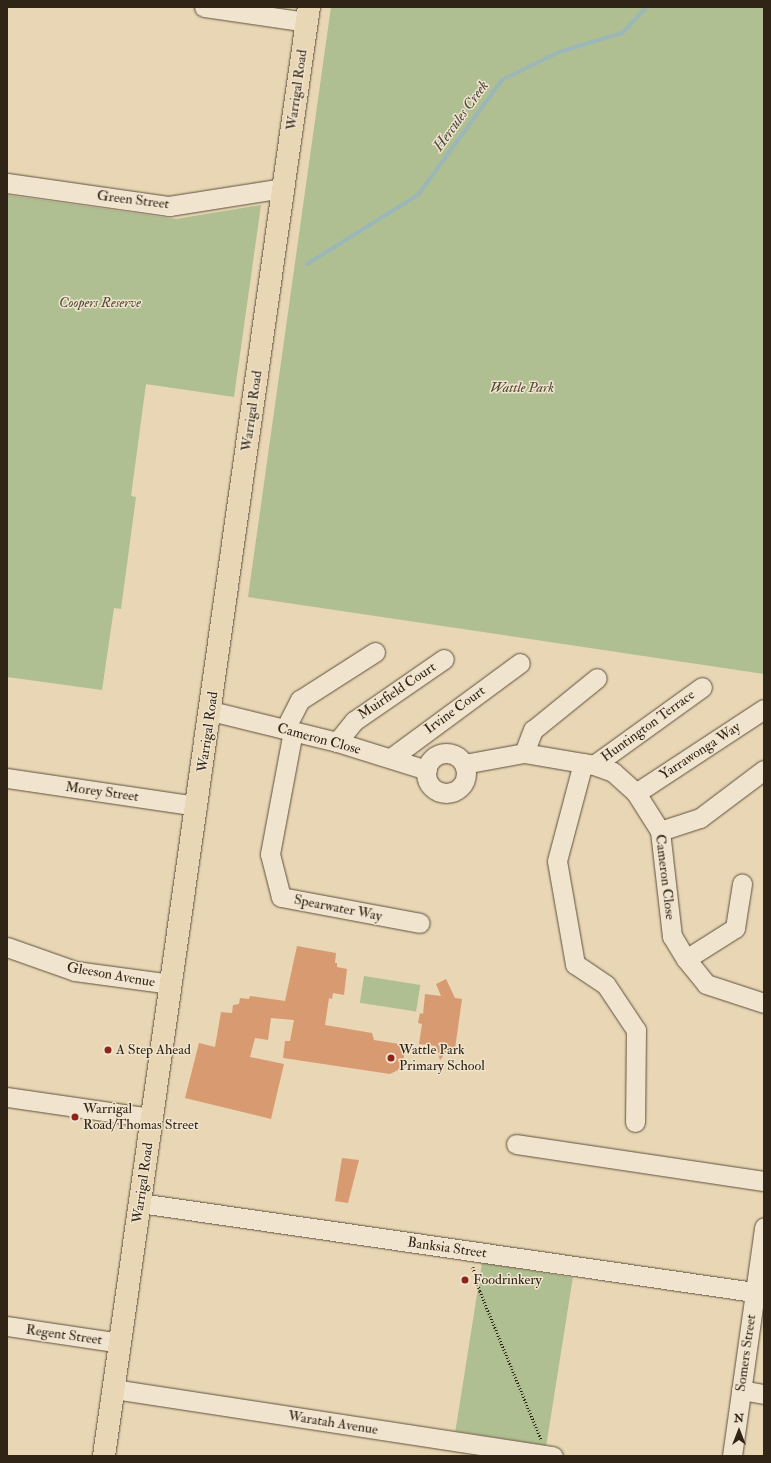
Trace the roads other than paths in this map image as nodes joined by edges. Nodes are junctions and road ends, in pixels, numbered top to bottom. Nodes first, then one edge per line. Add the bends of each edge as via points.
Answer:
1 (204, 7) edge
2 (308, 15) edge
3 (7, 183) edge
4 (283, 188) junction
5 (375, 652) dead end
6 (444, 659) dead end
7 (520, 663) dead end
8 (597, 678) dead end
9 (702, 687) dead end
10 (764, 709) edge
11 (211, 711) junction
12 (289, 730) junction
13 (337, 742) junction
14 (524, 753) junction
15 (391, 758) junction
16 (464, 764) junction
17 (588, 764) junction
18 (427, 770) junction
19 (764, 770) edge
20 (7, 778) edge
21 (636, 793) junction
22 (197, 806) junction
23 (660, 831) junction
24 (742, 884) dead end
25 (420, 924) dead end
26 (7, 947) edge
27 (686, 959) junction
28 (170, 984) junction
29 (764, 1003) edge
30 (7, 1097) edge
31 (152, 1118) junction
32 (635, 1122) dead end
33 (516, 1144) dead end
34 (764, 1181) edge
35 (140, 1203) junction
36 (764, 1226) edge
37 (754, 1292) junction
38 (7, 1326) edge
39 (120, 1343) junction
40 (114, 1389) junction
41 (741, 1390) junction
42 (764, 1394) edge
43 (104, 1456) edge
44 (550, 1456) edge
45 (732, 1456) edge

1 - 2 street
2 - 4 main road, Warrigal Road
3 - 4 street, Green Street via 169,206
4 - 11 main road, Warrigal Road
5 - 12 street via 300,700
6 - 13 street, Muirfield Court via 354,720
7 - 15 street, Irvine Court
8 - 14 street via 533,730
9 - 17 street, Huntington Terrace
10 - 21 street, Yarrawonga Way
11 - 12 street, Cameron Close
11 - 22 main road, Warrigal Road
12 - 13 street, Cameron Close
12 - 25 street, Spearwater Way via 270,854 281,897
13 - 15 street, Cameron Close
14 - 16 street, Cameron Close
14 - 17 street, Cameron Close
15 - 18 street, Cameron Close
16 - 18 street via 455,756 443,754 432,759
16 - 18 street via 464,781 452,792 444,793 432,788 426,776
17 - 21 street, Cameron Close via 613,772
17 - 32 street via 556,862 575,964 606,986 636,1030
19 - 23 street via 700,818
20 - 22 street, Morey Street
21 - 23 street, Cameron Close
22 - 28 main road, Warrigal Road
23 - 27 street, Cameron Close via 672,936
24 - 27 street via 735,928
26 - 28 street, Gleeson Avenue via 76,971
27 - 29 street, Cameron Close via 706,984
28 - 31 main road, Warrigal Road
30 - 31 street
31 - 35 main road, Warrigal Road
33 - 34 street
35 - 37 street, Banksia Street
35 - 39 main road, Warrigal Road
36 - 37 street, Somers Street
37 - 41 street, Somers Street
38 - 39 street, Regent Street
39 - 40 main road, Warrigal Road
40 - 43 main road, Warrigal Road
40 - 44 street, Waratah Avenue
41 - 42 street
41 - 45 street, Somers Street

